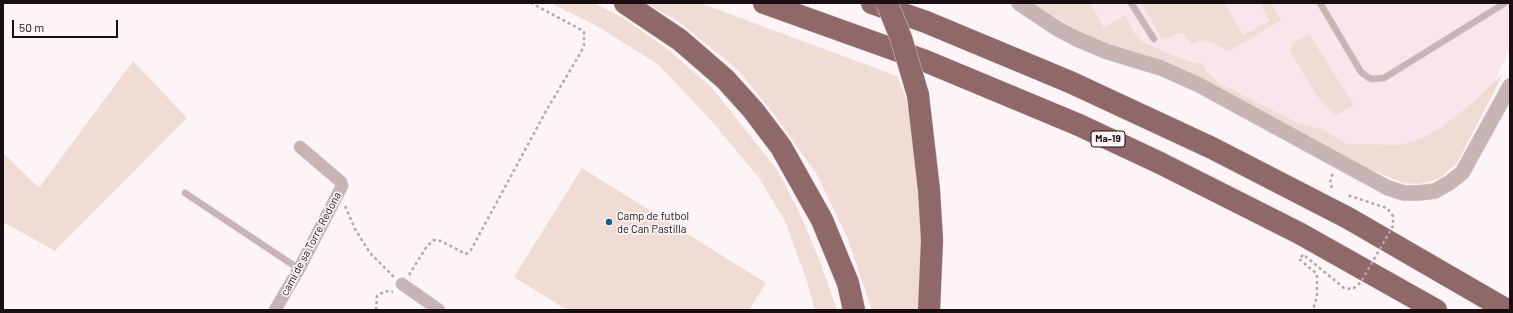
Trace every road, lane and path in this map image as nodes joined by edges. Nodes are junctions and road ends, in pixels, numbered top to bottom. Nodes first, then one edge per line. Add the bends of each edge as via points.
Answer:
1 (531, 3) edge
2 (625, 3) edge
3 (764, 3) edge
4 (872, 3) edge
5 (886, 3) edge
6 (1018, 3) edge
7 (1131, 3) edge
8 (1320, 3) edge
9 (1505, 3) edge
10 (1154, 39) dead end
11 (1510, 86) edge
12 (300, 147) dead end
13 (1342, 162) junction
14 (1333, 190) dead end
15 (185, 193) dead end
16 (1342, 193) dead end
17 (338, 194) junction
18 (299, 269) junction
19 (402, 284) junction
20 (275, 310) edge
21 (376, 310) edge
22 (439, 310) edge
23 (854, 310) edge
24 (929, 310) edge
25 (1313, 310) edge
26 (1436, 310) edge
27 (1507, 310) edge

1 - 19 path via 584,32 581,52 471,250 466,254 434,240 427,246
2 - 23 highway via 680,40 725,79 781,147 822,220 848,283
3 - 26 highway, Ma-19 via 923,60 1079,125 1300,233
4 - 27 highway via 926,22 1070,82 1198,141 1354,222
5 - 24 highway, bridge via 901,38 918,95 930,190 932,240
6 - 13 street via 1058,29 1083,41 1108,52 1161,68 1200,85
7 - 10 lane
8 - 9 lane via 1361,72 1373,79 1384,78
11 - 13 street via 1467,165 1455,179 1442,188 1427,192 1404,193 1388,188
12 - 17 street, camí de sa Torre Redona via 341,182
13 - 14 path via 1335,168 1330,179
15 - 18 lane
16 - 25 path, bridge via 1388,208 1393,216 1393,226 1361,282 1353,289 1344,288 1305,256 1299,259 1317,274 1317,296
17 - 18 street, camí de sa Torre Redona
17 - 19 path via 370,253
18 - 20 street, camí de sa Torre Redona
19 - 21 path via 399,293 385,291 378,296
19 - 22 street

